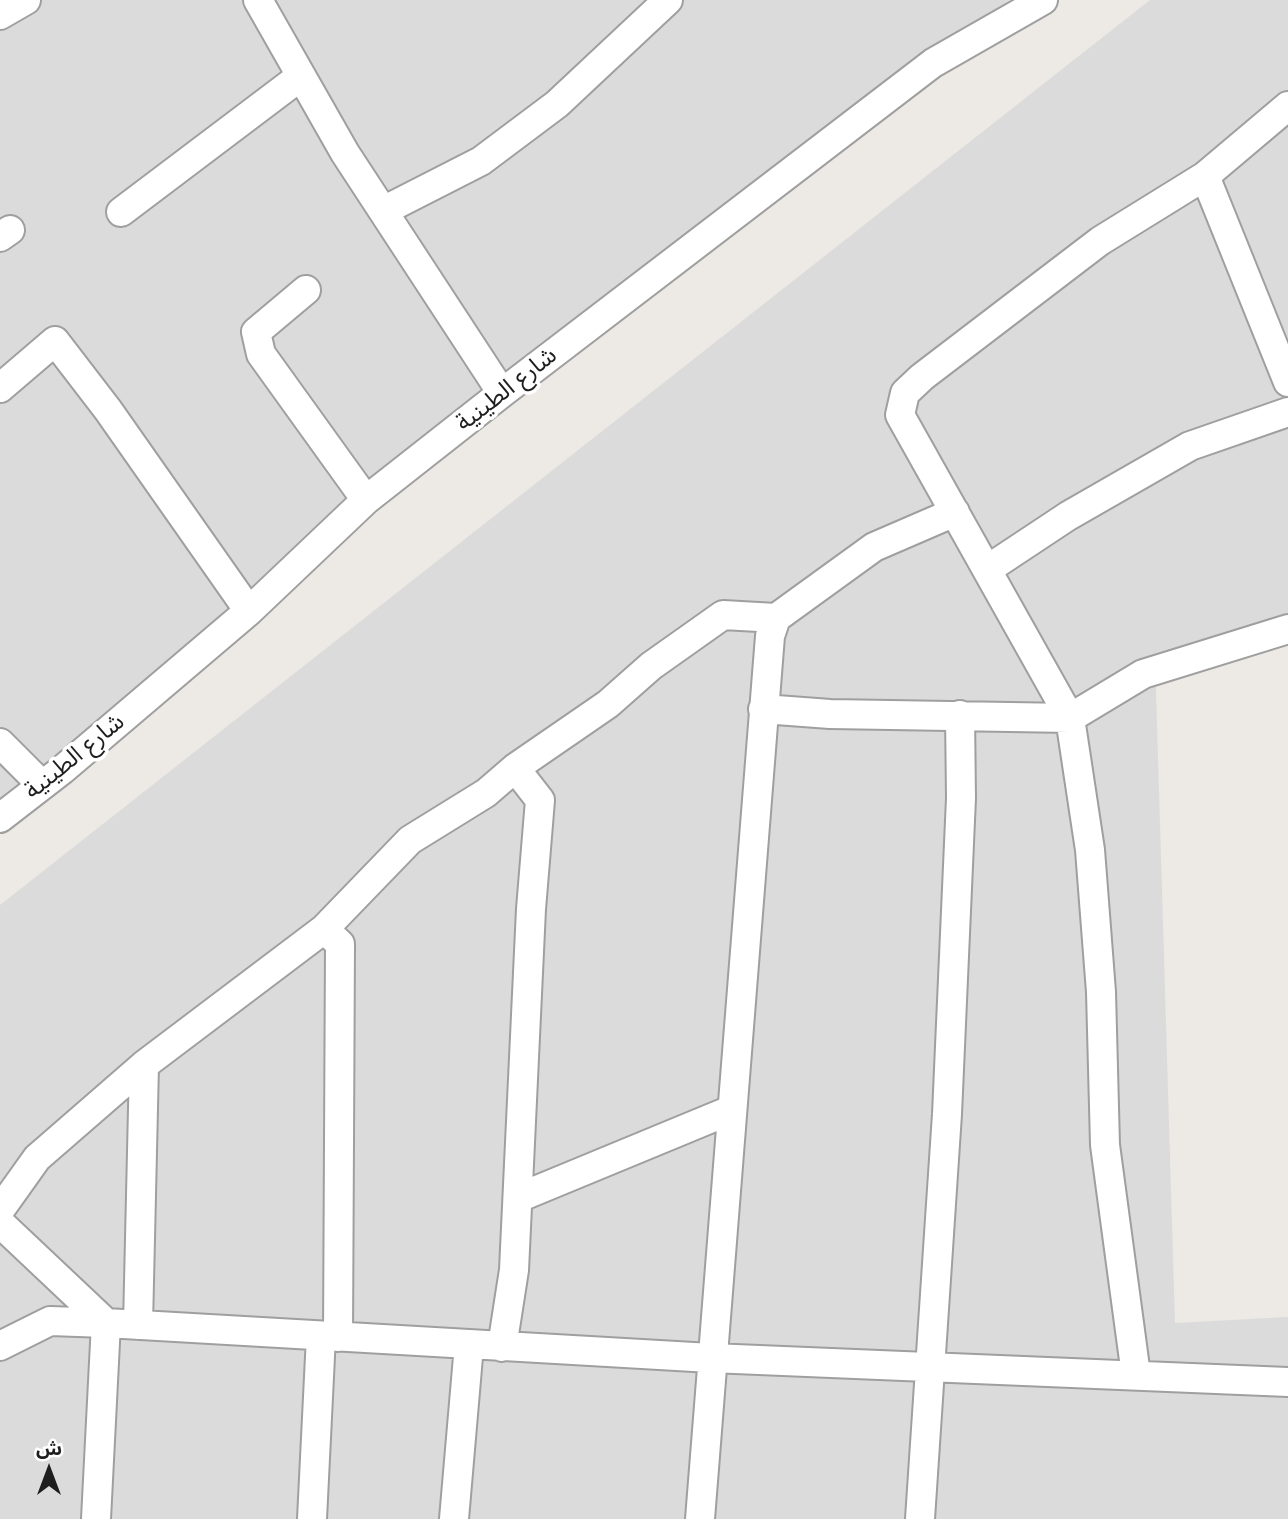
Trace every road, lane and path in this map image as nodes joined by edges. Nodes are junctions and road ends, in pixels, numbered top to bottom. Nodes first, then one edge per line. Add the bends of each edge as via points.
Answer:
1 (26, 0) edge
2 (258, 0) edge
3 (668, 0) edge
4 (1042, 0) edge
5 (0, 15) edge
6 (301, 76) junction
7 (1288, 106) edge
8 (1205, 176) junction
9 (383, 211) junction
10 (121, 212) dead end
11 (306, 290) dead end
12 (1288, 382) edge
13 (0, 387) edge
14 (502, 393) junction
15 (1288, 412) edge
16 (366, 500) junction
17 (955, 512) junction
18 (988, 569) junction
19 (249, 611) junction
20 (776, 618) junction
21 (1288, 629) edge
22 (763, 709) junction
23 (960, 715) junction
24 (1070, 718) junction
25 (0, 743) edge
26 (515, 768) junction
27 (42, 785) junction
28 (0, 818) edge
29 (324, 929) junction
30 (144, 1065) junction
31 (731, 1110) junction
32 (518, 1198) junction
33 (0, 1210) edge
34 (0, 1223) edge
35 (106, 1323) junction
36 (138, 1325) junction
37 (329, 1337) junction
38 (469, 1345) junction
39 (0, 1346) edge
40 (502, 1347) junction
41 (711, 1358) junction
42 (932, 1367) junction
43 (1136, 1375) junction
44 (1288, 1382) edge
45 (96, 1519) edge
46 (312, 1519) edge
47 (454, 1519) edge
48 (700, 1519) edge
49 (920, 1519) edge

1 - 5 street
2 - 6 street
3 - 9 street via 536,121 481,161
4 - 14 street, شارع الطينية via 933,63
6 - 9 street
6 - 10 street
7 - 8 street
8 - 12 street
8 - 17 street via 1100,241 905,393 900,415
9 - 14 street
11 - 16 street via 256,332 261,354
13 - 19 street via 55,341
14 - 16 street, شارع الطينية
15 - 18 street via 1191,446 1068,516
16 - 19 street, شارع الطينية
17 - 18 street
17 - 20 street via 874,547
18 - 24 street
19 - 27 street, شارع الطينية
20 - 22 street
20 - 26 street via 723,615 651,666 608,704
21 - 24 street via 1143,674
22 - 23 street
22 - 31 street
23 - 24 street
23 - 42 street via 949,1086
24 - 43 street via 1090,850 1101,992 1105,1145
25 - 27 street
26 - 29 street via 486,793 410,840
26 - 32 street via 540,800
27 - 28 street, شارع الطينية
29 - 30 street
29 - 37 street via 340,944
30 - 33 street via 37,1158
30 - 36 street
31 - 32 street
31 - 41 street
32 - 40 street via 514,1270
34 - 35 street
35 - 36 street
35 - 39 street via 50,1321
35 - 45 street
36 - 37 street
37 - 38 street
37 - 46 street
38 - 40 street
38 - 47 street
40 - 41 street
41 - 42 street
41 - 48 street
42 - 43 street
42 - 49 street
43 - 44 street

